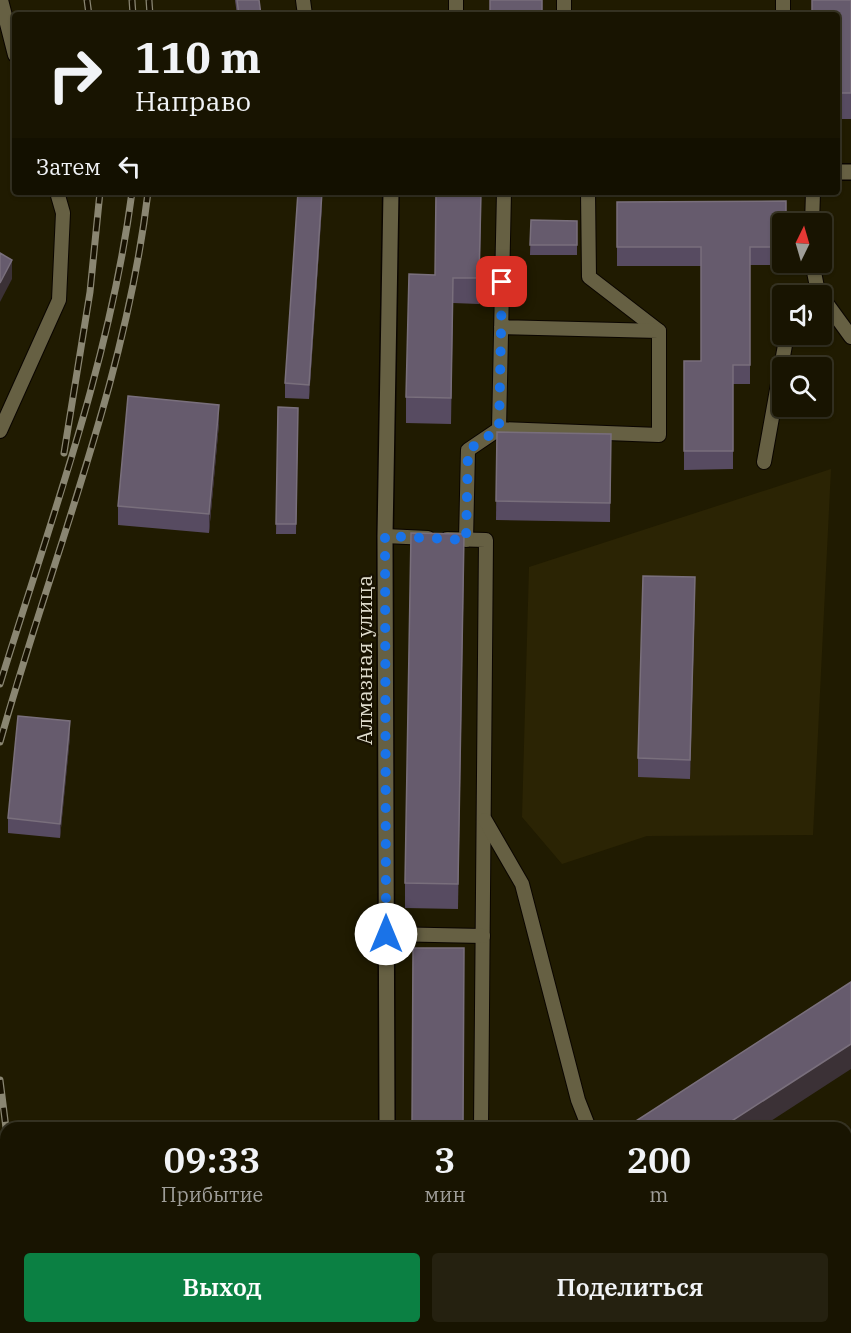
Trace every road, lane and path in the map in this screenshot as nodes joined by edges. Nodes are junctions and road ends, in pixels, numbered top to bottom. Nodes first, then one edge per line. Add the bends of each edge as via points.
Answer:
1 (1, 0) edge
2 (12, 43) edge
3 (58, 195) edge
4 (391, 195) edge
5 (504, 195) edge
6 (588, 195) edge
7 (813, 195) edge
8 (812, 213) edge
9 (832, 312) edge
10 (501, 327) junction
11 (659, 331) junction
12 (851, 337) edge
13 (786, 345) edge
14 (499, 429) junction
15 (0, 431) edge
16 (764, 462) dead end
17 (385, 536) junction
18 (466, 540) junction
19 (484, 818) junction
20 (386, 934) junction
21 (483, 936) junction
22 (387, 1122) edge
23 (481, 1122) edge
24 (587, 1122) edge

1 - 2 lane
3 - 15 lane via 63,213 58,300
4 - 17 street, Алмазная улица
5 - 10 lane
6 - 11 lane via 589,277
7 - 8 lane
9 - 12 lane
10 - 11 lane
10 - 14 lane
11 - 14 lane via 659,435
13 - 16 lane
14 - 18 lane via 468,450
17 - 18 lane
17 - 20 street, Алмазная улица
18 - 19 lane via 486,540
19 - 21 lane
19 - 24 lane via 522,884 578,1100
20 - 21 lane
20 - 22 street, Алмазная улица
21 - 23 lane

